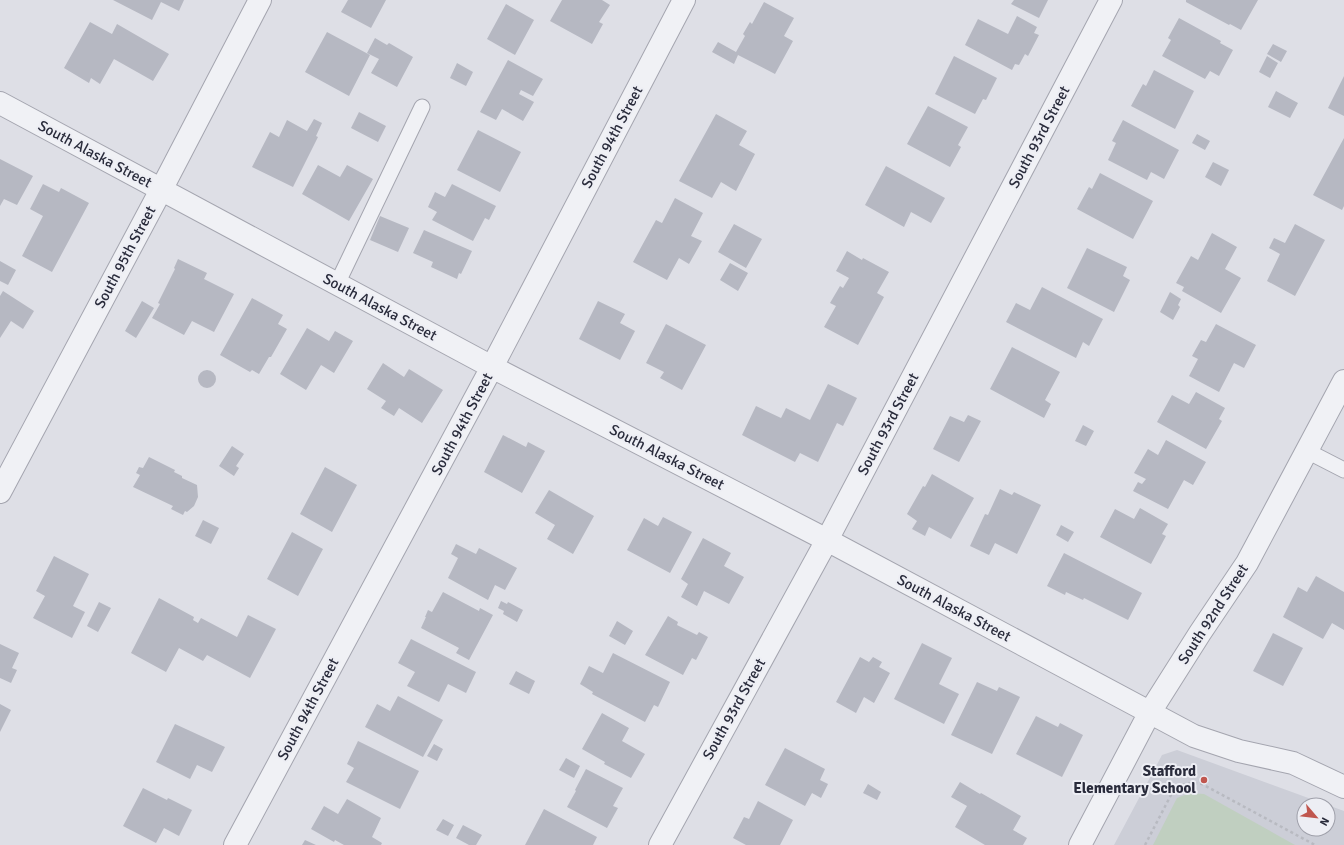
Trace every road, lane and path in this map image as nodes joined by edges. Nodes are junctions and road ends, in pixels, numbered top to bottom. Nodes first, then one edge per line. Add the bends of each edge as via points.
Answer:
1 (260, 0) edge
2 (684, 0) edge
3 (1111, 0) edge
4 (0, 103) edge
5 (422, 107) dead end
6 (161, 190) junction
7 (337, 284) junction
8 (492, 367) junction
9 (1344, 381) edge
10 (1307, 450) junction
11 (1344, 470) edge
12 (0, 492) edge
13 (827, 540) junction
14 (1150, 712) junction
15 (1344, 787) edge
16 (235, 845) edge
17 (660, 845) edge
18 (1080, 845) edge
19 (1145, 845) edge
20 (1315, 845) edge

1 - 6 street, South 95th Street
2 - 8 street, South 94th Street
3 - 13 street, South 93rd Street
4 - 6 street, South Alaska Street
5 - 7 lane
6 - 7 street, South Alaska Street
6 - 12 street, South 95th Street
7 - 8 street, South Alaska Street
8 - 13 street, South Alaska Street
8 - 16 street, South 94th Street
9 - 10 street, South 92nd Street
10 - 11 lane
10 - 14 street, South 92nd Street via 1247,563
13 - 14 street, South Alaska Street
13 - 17 street, South 93rd Street
14 - 15 street, South Alaska Street via 1194,736 1239,751 1293,763
14 - 18 street, South 92nd Street
19 - 20 path via 1172,793 1178,786 1190,782 1202,784

